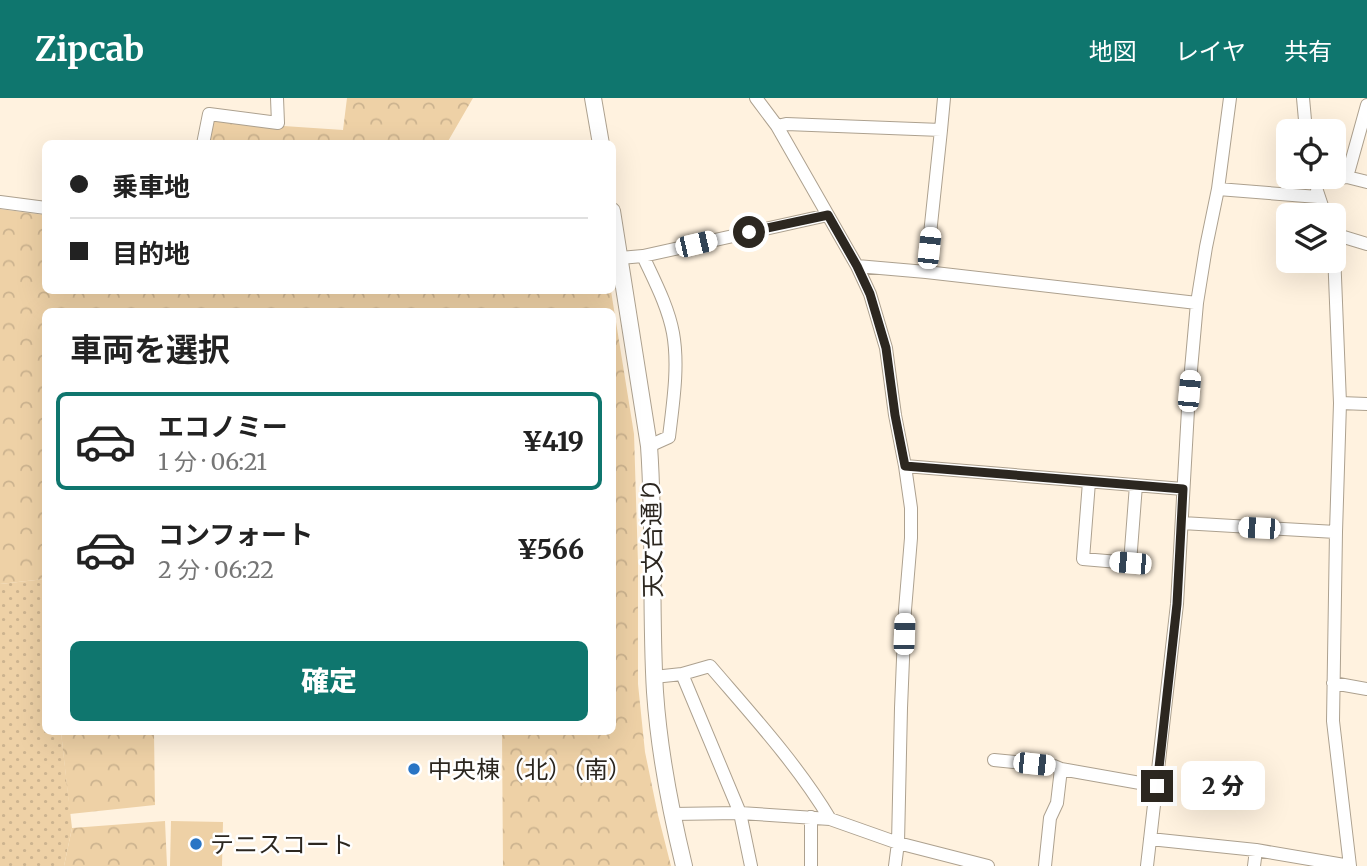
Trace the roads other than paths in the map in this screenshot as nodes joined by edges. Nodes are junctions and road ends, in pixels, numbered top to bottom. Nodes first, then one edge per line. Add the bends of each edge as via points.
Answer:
1 (277, 98) edge
2 (593, 98) edge
3 (757, 98) edge
4 (944, 98) edge
5 (1230, 98) edge
6 (1303, 98) edge
7 (1367, 104) edge
8 (1305, 119) edge
9 (777, 126) junction
10 (942, 130) junction
11 (204, 140) edge
12 (600, 140) edge
13 (1347, 177) joint
14 (1367, 183) edge
15 (1218, 189) junction
16 (1317, 189) edge
17 (1318, 197) junction
18 (0, 202) edge
19 (1320, 203) edge
20 (42, 207) edge
21 (828, 215) junction
22 (616, 234) edge
23 (1346, 238) edge
24 (1367, 244) edge
25 (643, 256) junction
26 (620, 258) junction
27 (857, 266) junction
28 (926, 272) junction
29 (1335, 273) edge
30 (1197, 303) junction
31 (1340, 403) junction
32 (1367, 404) edge
33 (649, 446) junction
34 (905, 466) junction
35 (1090, 482) junction
36 (1136, 485) junction
37 (1183, 489) junction
38 (1182, 523) junction
39 (1336, 532) junction
40 (682, 674) junction
41 (654, 677) junction
42 (1334, 683) junction
43 (1367, 689) edge
44 (994, 761) dead end
45 (1061, 769) junction
46 (1157, 786) junction
47 (740, 813) junction
48 (671, 814) junction
49 (811, 817) junction
50 (830, 819) junction
51 (1150, 839) junction
52 (898, 843) junction
53 (1256, 850) junction
54 (684, 866) edge
55 (751, 866) edge
56 (811, 866) edge
57 (895, 866) edge
58 (988, 866) edge
59 (1045, 866) edge
60 (1147, 866) edge
61 (1254, 866) edge

1 - 11 street via 278,123 209,114
2 - 12 main road
3 - 9 street
4 - 10 street
5 - 15 street
6 - 8 street
7 - 13 street
9 - 10 street
9 - 21 street
10 - 28 street
13 - 14 street
15 - 17 street
15 - 30 street
16 - 17 street
17 - 19 street
18 - 20 street
21 - 25 street
21 - 27 street
22 - 26 main road, 天文台通り
23 - 24 street
25 - 26 street
25 - 33 street via 673,333 676,385 668,437
26 - 33 main road, 天文台通り
27 - 28 street
27 - 34 street via 886,348
28 - 30 street
29 - 31 street
30 - 37 street
31 - 32 street
31 - 39 street
33 - 41 main road, 天文台通り
34 - 35 street
34 - 52 street via 911,538
35 - 36 street
35 - 36 street via 1083,559 1130,563
36 - 37 street
37 - 38 street
38 - 39 street
38 - 46 street
39 - 42 street
40 - 41 street
40 - 47 street
40 - 50 street via 710,666
41 - 48 main road, 天文台通り
42 - 43 street
42 - 53 street via 1333,721 1350,866
44 - 45 street
45 - 46 street
45 - 59 street
46 - 51 street
47 - 48 street
47 - 49 street
47 - 55 street
48 - 54 main road, 天文台通り
49 - 50 street
49 - 56 street
50 - 52 street
51 - 53 street
51 - 60 street
52 - 57 street
52 - 58 street
53 - 61 street

